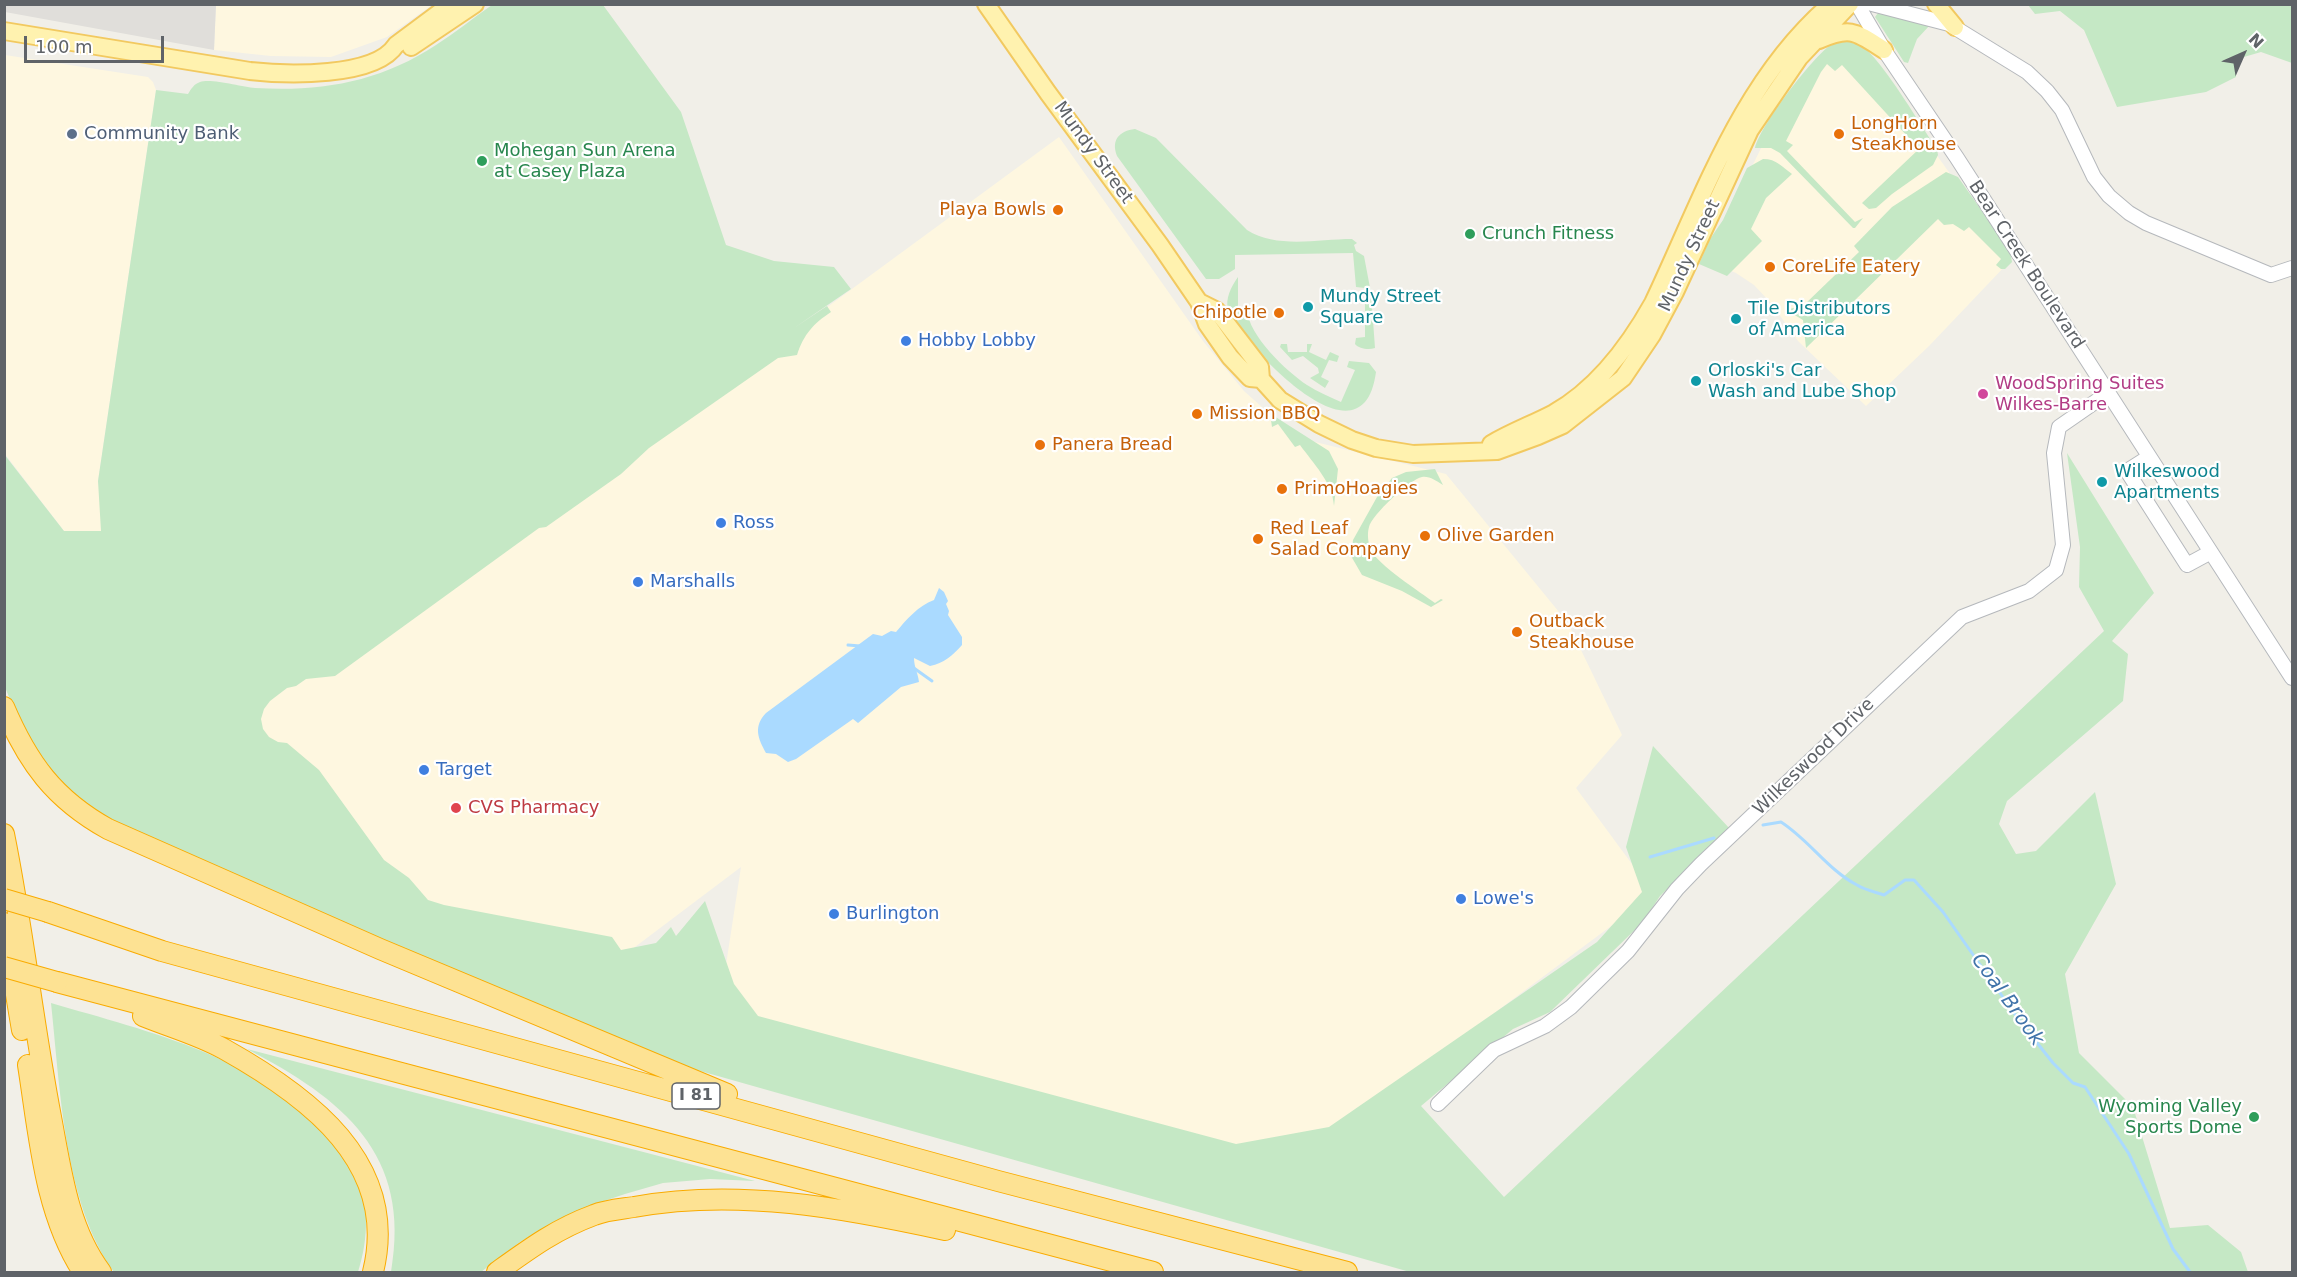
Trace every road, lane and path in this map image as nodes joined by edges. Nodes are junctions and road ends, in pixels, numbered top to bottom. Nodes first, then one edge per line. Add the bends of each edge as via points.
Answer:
1 (451, 4) edge
2 (475, 4) edge
3 (987, 4) edge
4 (1831, 4) edge
5 (1850, 4) edge
6 (1857, 4) edge
7 (1872, 4) edge
8 (1936, 4) edge
9 (1955, 27) junction
10 (4, 31) edge
11 (1813, 43) junction
12 (1884, 50) junction
13 (391, 53) junction
14 (2292, 268) edge
15 (2108, 393) junction
16 (1483, 450) junction
17 (2149, 456) junction
18 (2211, 552) junction
19 (2286, 658) edge
20 (2292, 678) edge
21 (4, 707) edge
22 (4, 834) edge
23 (4, 899) edge
24 (4, 923) edge
25 (4, 967) edge
26 (60, 983) junction
27 (1438, 1104) dead end
28 (802, 1125) junction
29 (83, 1272) edge
30 (100, 1272) edge
31 (374, 1272) edge
32 (497, 1272) edge
33 (1135, 1272) edge
34 (1153, 1272) edge
35 (1347, 1272) edge

1 - 13 main road via 396,45
2 - 13 main road via 401,54
3 - 16 main road, Mundy Street via 1199,302 1207,324 1230,357 1250,378 1261,379 1280,400 1319,424 1376,448 1413,454
4 - 16 main road, Mundy Street via 1787,49 1737,122 1653,303 1619,356 1589,387 1555,412
5 - 11 main road, Mundy Street
6 - 12 street, Bear Creek Boulevard
7 - 9 street
8 - 9 main road
9 - 14 street via 2016,64 2047,91 2067,120 2094,177 2129,213 2271,275
10 - 13 main road via 273,74 320,73 363,65
11 - 12 main road via 1845,31
11 - 16 main road, Mundy Street via 1750,129 1675,292 1623,378 1563,424 1497,451
12 - 15 street, Bear Creek Boulevard
15 - 17 street, Bear Creek Boulevard
15 - 27 street, Wilkeswood Drive via 2059,427 2054,453 2063,545 2055,570 2029,591 1962,617 1701,864 1628,951 1571,1007 1545,1026 1494,1050
17 - 18 street, Bear Creek Boulevard
17 - 18 street via 2127,471 2187,565
18 - 19 street, Bear Creek Boulevard
19 - 20 street, Bear Creek Boulevard
21 - 28 highway via 35,766 83,816 380,949
22 - 30 highway via 64,1185 75,1223
23 - 28 highway, I 81, bridge via 162,951
24 - 29 highway via 45,1166 63,1233
25 - 26 highway, bridge
26 - 31 highway via 222,1048 296,1094 331,1125 355,1154 372,1188 378,1224
26 - 34 highway
28 - 35 highway, I 81 via 998,1181
32 - 33 highway via 545,1237 596,1214 696,1200 825,1208

